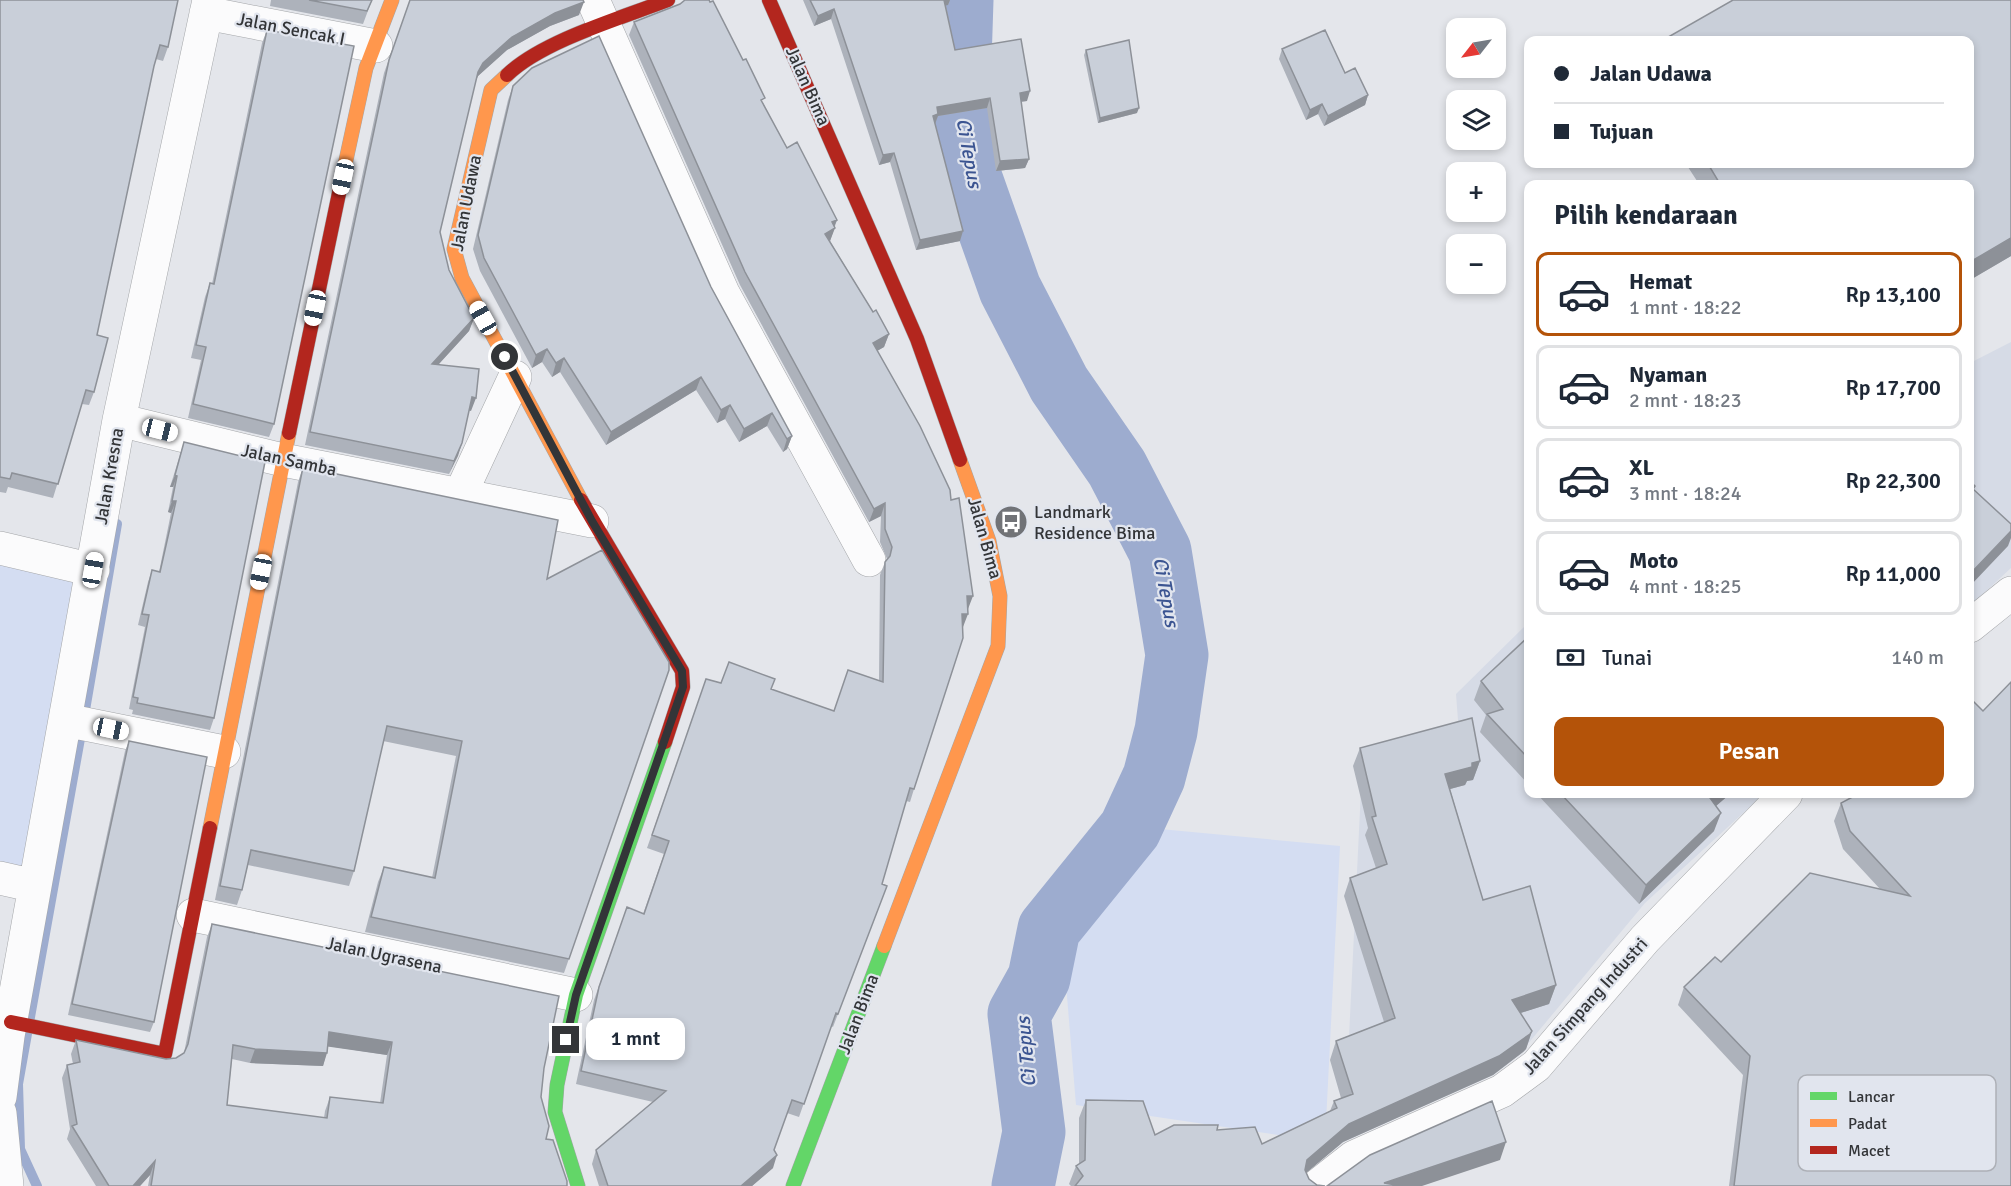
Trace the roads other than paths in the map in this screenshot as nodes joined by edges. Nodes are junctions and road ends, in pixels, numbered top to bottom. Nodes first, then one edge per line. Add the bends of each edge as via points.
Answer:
1 (392, 0) edge
2 (668, 0) edge
3 (769, 0) edge
4 (208, 6) edge
5 (599, 13) edge
6 (376, 46) junction
7 (515, 377) junction
8 (119, 420) junction
9 (284, 460) junction
10 (460, 495) junction
11 (592, 521) junction
12 (0, 548) edge
13 (869, 560) dead end
14 (93, 570) junction
15 (2011, 593) edge
16 (1974, 623) edge
17 (65, 720) junction
18 (224, 752) junction
19 (1782, 798) edge
20 (0, 878) edge
21 (35, 886) junction
22 (193, 915) junction
23 (576, 995) junction
24 (10, 1022) junction
25 (0, 1097) edge
26 (0, 1113) edge
27 (7, 1186) edge
28 (578, 1186) edge
29 (793, 1186) edge
30 (1317, 1186) edge

1 - 6 street
2 - 5 street, Jalan Udawa
3 - 29 street, Jalan Bima via 917,339 989,541 1000,596 998,646
4 - 6 street, Jalan Sencak I
4 - 8 street, Jalan Kresna
5 - 7 street, Jalan Udawa via 559,43 516,66 491,90 488,98 454,249 462,278
5 - 13 street via 723,293
6 - 9 street via 366,68
7 - 10 street
7 - 11 street, Jalan Udawa
8 - 9 street, Jalan Samba
8 - 14 street, Jalan Kresna
9 - 10 street, Jalan Samba
9 - 18 street
10 - 11 street, Jalan Samba
11 - 23 street, Jalan Udawa via 682,671 683,687
12 - 14 street
14 - 17 street, Jalan Kresna
15 - 16 street
17 - 18 street
17 - 21 street, Jalan Kresna
18 - 22 street
19 - 30 street, Jalan Simpang Industri via 1645,939 1536,1066 1502,1091 1354,1157
20 - 21 street
21 - 24 street, Jalan Kresna
22 - 23 street, Jalan Ugrasena
22 - 24 street via 165,1054
23 - 28 street, Jalan Udawa via 555,1112
24 - 25 street, Jalan Kresna
26 - 27 street

